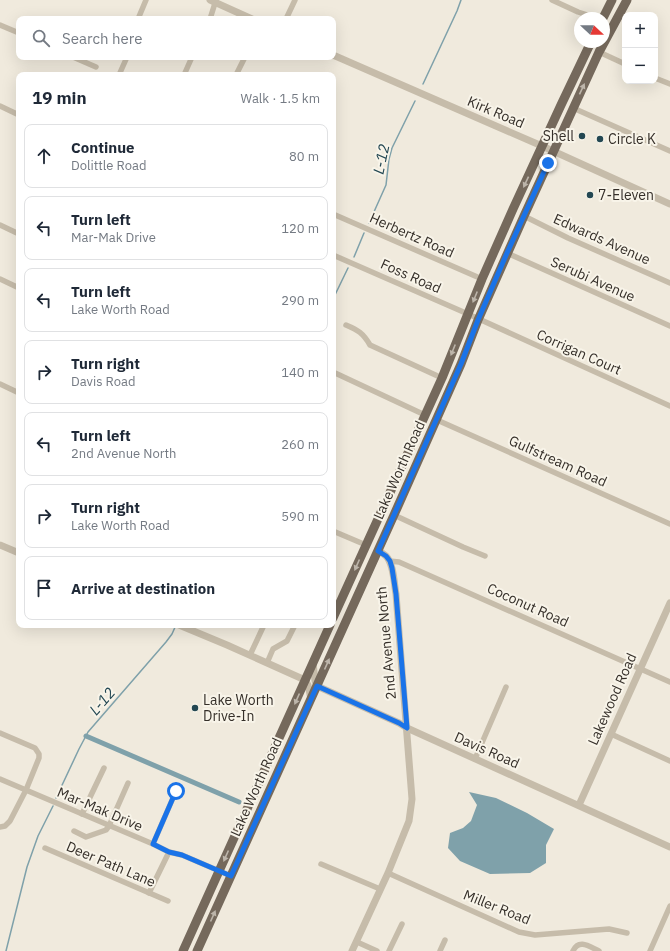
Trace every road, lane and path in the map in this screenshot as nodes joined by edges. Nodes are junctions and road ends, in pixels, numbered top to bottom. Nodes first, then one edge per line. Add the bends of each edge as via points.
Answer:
1 (146, 0) edge
2 (295, 0) edge
3 (552, 0) edge
4 (612, 0) edge
5 (627, 0) edge
6 (214, 1) edge
7 (578, 12) edge
8 (606, 12) edge
9 (139, 16) edge
10 (211, 16) edge
11 (246, 16) edge
12 (287, 16) edge
13 (0, 25) edge
14 (16, 32) edge
15 (588, 48) edge
16 (599, 52) junction
17 (336, 56) edge
18 (81, 60) edge
19 (126, 60) edge
20 (191, 60) edge
21 (243, 60) edge
22 (622, 63) edge
23 (96, 67) dead end
24 (120, 72) edge
25 (185, 72) edge
26 (237, 72) edge
27 (658, 79) edge
28 (670, 84) edge
29 (0, 106) edge
30 (573, 108) junction
31 (16, 114) edge
32 (542, 146) junction
33 (670, 151) edge
34 (554, 152) junction
35 (670, 204) edge
36 (336, 215) edge
37 (524, 216) junction
38 (0, 225) edge
39 (16, 231) edge
40 (507, 253) junction
41 (336, 256) edge
42 (0, 279) edge
43 (482, 279) junction
44 (670, 283) edge
45 (16, 287) edge
46 (468, 314) junction
47 (478, 320) junction
48 (346, 325) dead end
49 (670, 326) edge
50 (336, 373) edge
51 (442, 378) junction
52 (0, 384) edge
53 (16, 392) edge
54 (670, 406) edge
55 (425, 415) junction
56 (437, 420) junction
57 (421, 455) junction
58 (381, 512) junction
59 (394, 515) junction
60 (670, 524) edge
61 (336, 532) edge
62 (0, 545) edge
63 (366, 545) junction
64 (378, 551) junction
65 (16, 552) edge
66 (485, 556) dead end
67 (390, 561) junction
68 (362, 587) junction
69 (670, 603) edge
70 (336, 611) edge
71 (187, 628) edge
72 (263, 628) edge
73 (294, 628) edge
74 (329, 628) edge
75 (250, 655) junction
76 (313, 662) junction
77 (267, 663) junction
78 (640, 668) junction
79 (305, 680) junction
80 (670, 682) edge
81 (317, 686) junction
82 (506, 687) dead end
83 (311, 700) junction
84 (407, 728) junction
85 (0, 733) edge
86 (611, 734) junction
87 (475, 759) junction
88 (670, 761) edge
89 (104, 768) dead end
90 (0, 779) edge
91 (128, 783) dead end
92 (26, 790) junction
93 (176, 791) dead end
94 (579, 805) junction
95 (82, 814) junction
96 (109, 826) junction
97 (0, 827) edge
98 (74, 831) dead end
99 (153, 844) junction
100 (670, 847) edge
101 (45, 848) dead end
102 (169, 852) junction
103 (321, 864) dead end
104 (219, 870) junction
105 (388, 873) junction
106 (231, 876) junction
107 (380, 889) junction
108 (149, 893) junction
109 (168, 901) dead end
110 (670, 906) edge
111 (402, 924) dead end
112 (627, 933) dead end
113 (445, 940) dead end
114 (357, 942) junction
115 (183, 951) edge
116 (197, 951) edge
117 (352, 951) edge
118 (377, 951) edge
119 (390, 951) edge
120 (440, 951) edge
121 (573, 951) edge
122 (599, 951) edge
123 (650, 951) edge

1 - 9 street
2 - 12 street
3 - 7 street
4 - 8 main road
5 - 16 main road, Lake Worth Road
6 - 10 street
6 - 11 street
13 - 14 street
15 - 32 main road, Lake Worth Road
16 - 22 street
30 -> 16 main road, Lake Worth Road
17 - 32 street, Kirk Road
18 - 23 street
19 - 24 street
20 - 25 street
21 - 26 street
27 - 28 street
29 - 31 street
30 - 33 street
30 - 34 main road, Lake Worth Road
32 - 34 street, Kirk Road
32 -> 43 main road, Lake Worth Road
34 - 35 street, Kirk Road
34 - 37 main road, Lake Worth Road
36 - 43 street, Herbertz Road
37 - 40 main road, Lake Worth Road
37 - 44 street, Edwards Avenue
38 - 39 street
40 - 47 main road, Lake Worth Road
40 - 49 street, Serubi Avenue
41 - 46 street, Foss Road
42 - 45 street
43 -> 46 main road, Lake Worth Road
46 - 47 street, Foss Road
46 -> 51 main road, Lake Worth Road
47 - 54 street, Corrigan Court
47 - 56 main road, Lake Worth Road
48 - 51 street via 359,331 370,346
50 - 55 street
51 - 55 main road, Lake Worth Road
51 - 56 main road via 444,386 434,413
52 - 53 street
55 - 57 main road via 428,426 418,449
55 - 58 main road, Lake Worth Road
56 - 57 main road, Lake Worth Road
56 - 60 street, Gulfstream Road
57 - 59 main road, Lake Worth Road
58 - 63 main road, Lake Worth Road
58 - 64 main road via 381,523 374,543
59 - 64 main road, Lake Worth Road
59 - 66 street
61 - 63 street
62 - 65 street
63 - 68 main road via 371,553 363,572
63 -> 70 main road, Lake Worth Road
64 - 67 street, Coconut Road
64 - 68 main road, Lake Worth Road
67 - 78 street, Coconut Road via 399,562
67 - 84 street, 2nd Avenue North via 396,594
81 -> 68 main road, Lake Worth Road
69 - 78 street, Lakewood Road
71 - 75 street
72 - 75 street
73 - 77 street via 288,641 273,649
74 - 76 main road, Lake Worth Road
75 - 77 street
76 - 79 main road, Lake Worth Road
76 - 81 street
77 - 79 street
78 - 80 street, Coconut Road
78 - 86 street, Lakewood Road
79 - 83 street
79 -> 104 main road, Lake Worth Road
81 - 83 main road, Lake Worth Road
81 - 84 street, Davis Road
82 - 87 street
83 - 106 main road, Lake Worth Road
84 - 87 street, Davis Road
84 - 105 street, 2nd Avenue North via 411,811
85 - 92 street via 37,751 39,758
86 - 88 street
86 - 94 street, Lakewood Road
87 - 94 street, Davis Road
89 - 95 street
90 - 92 street, Mar-Mak Drive
91 - 96 street
92 - 95 street, Mar-Mak Drive
92 - 97 street via 8,824
93 - 99 street
94 - 100 street, Davis Road
95 - 96 street, Mar-Mak Drive
96 - 98 street via 106,830 86,837
96 - 99 street, Mar-Mak Drive
99 - 102 street, Mar-Mak Drive
101 - 108 street, Deer Path Lane
102 - 104 street, Mar-Mak Drive
102 - 108 street
103 - 107 street
104 - 106 street, Mar-Mak Drive
104 - 115 main road, Lake Worth Road
105 - 107 street, 2nd Avenue North
105 - 112 street, Miller Road via 519,932 535,935 609,929
116 -> 106 main road, Lake Worth Road
107 - 114 street, 2nd Avenue North
108 - 109 street, Deer Path Lane
110 - 123 street
111 - 119 street
113 - 120 street
114 - 117 street, 2nd Avenue North
114 - 118 street
121 - 122 street via 578,944 582,944

